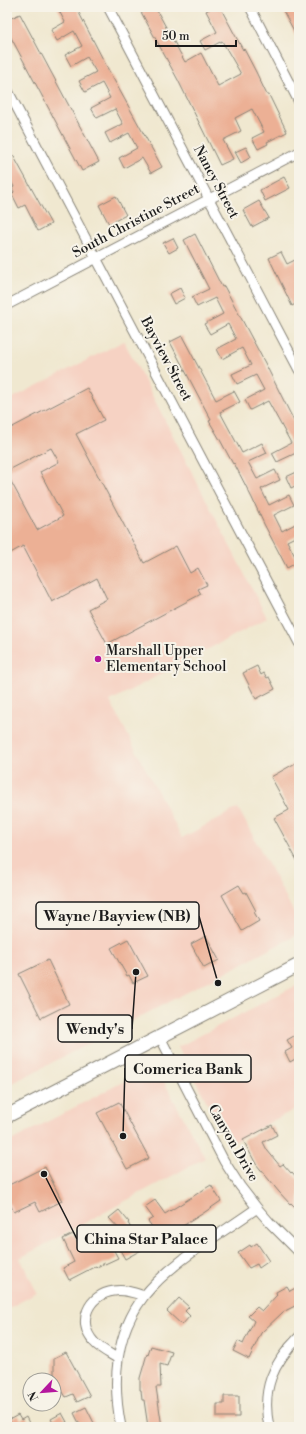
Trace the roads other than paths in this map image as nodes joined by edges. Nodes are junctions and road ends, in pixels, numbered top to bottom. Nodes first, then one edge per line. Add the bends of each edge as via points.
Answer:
1 (108, 7) edge
2 (250, 7) edge
3 (7, 89) edge
4 (299, 102) edge
5 (299, 152) edge
6 (209, 199) junction
7 (96, 258) junction
8 (7, 305) edge
9 (299, 370) edge
10 (299, 643) edge
11 (299, 965) edge
12 (160, 1037) junction
13 (7, 1116) edge
14 (257, 1208) junction
15 (299, 1252) edge
16 (144, 1296) junction
17 (299, 1337) edge
18 (117, 1358) junction
19 (121, 1427) edge
20 (269, 1427) edge

1 - 6 street, Nancy Street
2 - 4 street
3 - 7 street, Bayview Street
5 - 6 street, South Christine Street
6 - 7 street, South Christine Street
6 - 9 street, Nancy Street
7 - 8 street, South Christine Street
7 - 10 street, Bayview Street
11 - 12 main road
12 - 13 main road
12 - 14 street, Canyon Drive via 224,1161
14 - 15 street, Canyon Drive
14 - 16 street via 183,1260
16 - 18 street via 127,1327
16 - 18 street via 114,1291 103,1294 96,1297 86,1312 85,1325 88,1334 99,1347
17 - 20 street via 282,1356 270,1380 266,1408
18 - 19 street via 116,1392

